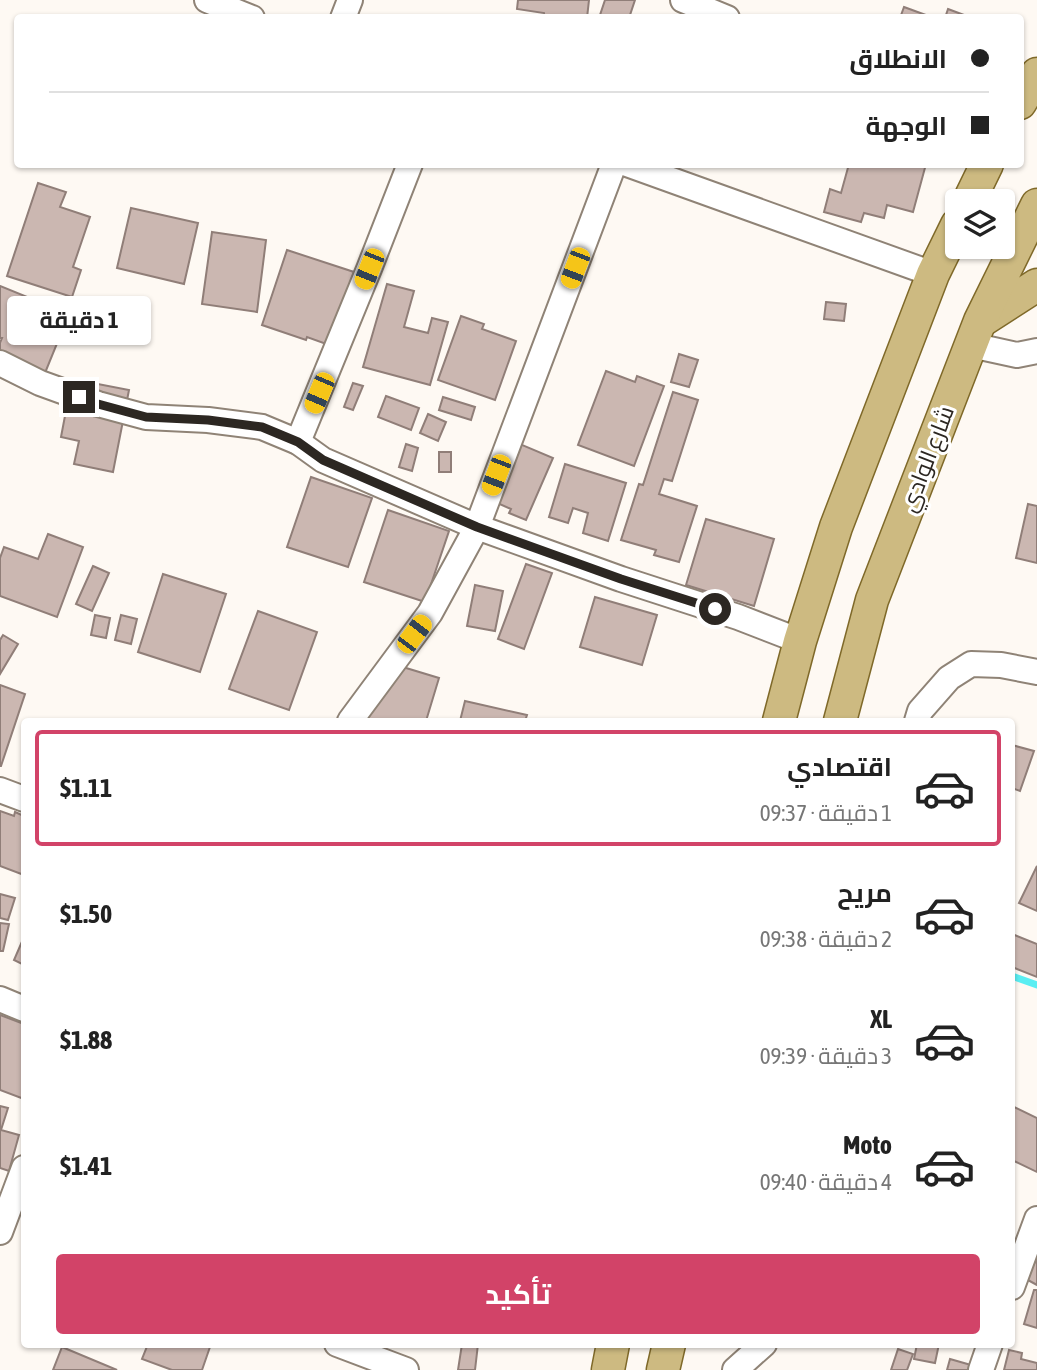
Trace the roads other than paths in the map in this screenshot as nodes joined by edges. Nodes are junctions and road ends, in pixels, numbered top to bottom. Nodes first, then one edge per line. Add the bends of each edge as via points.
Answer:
1 (207, 0) edge
2 (683, 0) edge
3 (242, 14) edge
4 (717, 14) edge
5 (1037, 74) edge
6 (1024, 96) edge
7 (408, 168) edge
8 (612, 168) edge
9 (639, 168) edge
10 (985, 168) edge
11 (975, 189) edge
12 (1037, 205) edge
13 (945, 250) edge
14 (933, 274) junction
15 (1037, 285) edge
16 (975, 333) junction
17 (1037, 351) edge
18 (0, 363) edge
19 (298, 442) junction
20 (477, 527) junction
21 (800, 641) junction
22 (1037, 672) edge
23 (351, 718) edge
24 (780, 718) edge
25 (841, 718) edge
26 (918, 718) edge
27 (0, 790) edge
28 (21, 798) edge
29 (0, 999) edge
30 (21, 1008) edge
31 (21, 1178) edge
32 (1037, 1219) edge
33 (7, 1223) edge
34 (1015, 1279) edge
35 (348, 1348) edge
36 (612, 1348) edge
37 (668, 1348) edge
38 (760, 1348) edge
39 (989, 1348) edge
40 (406, 1370) edge
41 (608, 1370) edge
42 (663, 1370) edge
43 (735, 1370) edge
44 (981, 1370) edge

1 - 3 street
2 - 4 street
5 - 6 main road
7 - 19 street
8 - 20 street
9 - 14 street
10 - 11 main road
12 - 16 main road, شارع الوادي
13 - 14 main road
14 - 21 main road via 836,527
15 - 16 main road
16 - 17 street via 1017,355
16 - 25 main road, شارع الوادي via 872,600
18 - 19 street via 40,383 146,417 262,427
19 - 20 street via 323,460
20 - 21 street
20 - 23 street via 430,613
21 - 24 main road
22 - 26 street via 971,664 949,678
27 - 28 street
29 - 30 street
31 - 33 street
32 - 34 street
35 - 40 street
36 - 41 main road
37 - 42 main road
38 - 43 street
39 - 44 street

